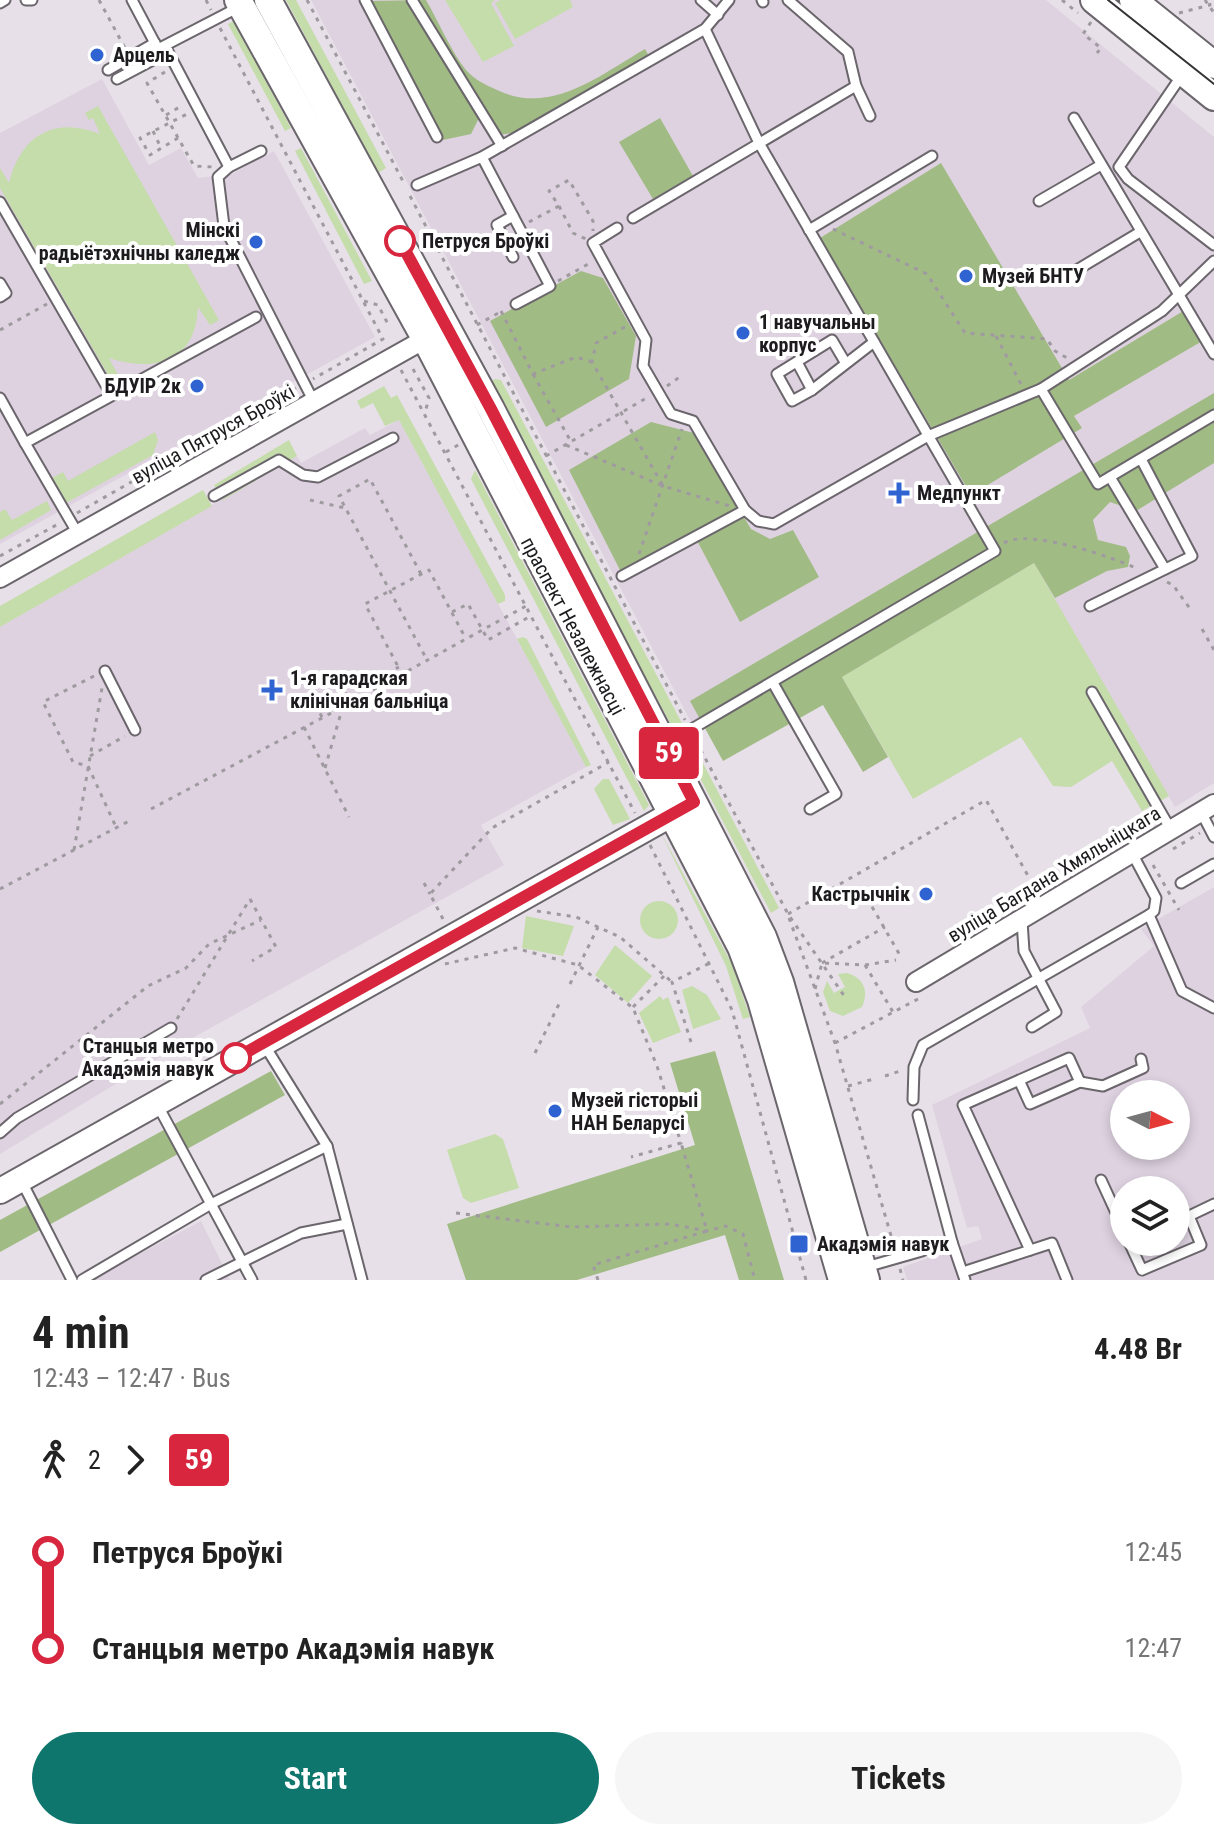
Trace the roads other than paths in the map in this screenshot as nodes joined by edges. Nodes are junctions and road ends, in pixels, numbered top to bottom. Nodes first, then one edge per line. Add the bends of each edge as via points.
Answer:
1 (132, 0) edge
2 (268, 0) edge
3 (365, 0) edge
4 (412, 0) edge
5 (701, 0) edge
6 (729, 0) edge
7 (788, 0) edge
8 (240, 3) edge
9 (1140, 9) edge
10 (1092, 11) edge
11 (718, 15) junction
12 (705, 29) junction
13 (163, 47) junction
14 (1214, 65) edge
15 (108, 70) dead end
16 (1184, 73) junction
17 (117, 79) dead end
18 (856, 86) junction
19 (1214, 97) edge
20 (870, 116) dead end
21 (1074, 118) dead end
22 (437, 137) dead end
23 (759, 143) junction
24 (502, 146) junction
25 (261, 151) dead end
26 (932, 156) dead end
27 (482, 157) junction
28 (1101, 165) junction
29 (229, 167) junction
30 (417, 185) dead end
31 (1039, 201) dead end
32 (0, 202) edge
33 (513, 216) junction
34 (633, 218) dead end
35 (617, 228) dead end
36 (809, 230) junction
37 (1140, 232) junction
38 (1214, 245) edge
39 (513, 257) dead end
40 (1214, 261) edge
41 (1075, 271) dead end
42 (0, 283) edge
43 (1177, 296) junction
44 (0, 297) edge
45 (516, 304) road end
46 (256, 317) dead end
47 (436, 333) junction
48 (874, 342) junction
49 (1214, 354) edge
50 (797, 362) junction
51 (845, 362) junction
52 (1041, 389) junction
53 (812, 390) junction
54 (111, 394) junction
55 (0, 398) edge
56 (314, 402) junction
57 (1214, 415) edge
58 (928, 436) junction
59 (393, 438) dead end
60 (25, 443) junction
61 (1141, 459) junction
62 (1110, 477) junction
63 (214, 496) dead end
64 (745, 510) junction
65 (73, 526) junction
66 (1165, 569) junction
67 (622, 576) road end
68 (0, 578) edge
69 (1090, 606) dead end
70 (105, 671) road end
71 (773, 683) junction
72 (1092, 692) dead end
73 (135, 730) road end
74 (665, 745) junction
75 (682, 808) junction
76 (1208, 808) edge
77 (810, 809) dead end
78 (1171, 830) junction
79 (1214, 837) edge
80 (1132, 853) junction
81 (1214, 864) edge
82 (1181, 883) dead end
83 (1149, 915) junction
84 (1022, 918) junction
85 (1038, 979) junction
86 (920, 989) road end
87 (1214, 1008) edge
88 (1032, 1027) dead end
89 (171, 1028) road end
90 (264, 1043) junction
91 (1141, 1059) dead end
92 (1019, 1080) junction
93 (1080, 1082) junction
94 (913, 1100) dead end
95 (156, 1103) junction
96 (918, 1115) dead end
97 (0, 1133) edge
98 (327, 1146) junction
99 (1101, 1180) dead end
100 (10, 1185) edge
101 (1110, 1200) edge
102 (211, 1204) junction
103 (1214, 1204) edge
104 (1190, 1216) edge
105 (1190, 1218) edge
106 (347, 1224) junction
107 (952, 1242) junction
108 (934, 1248) dead end
109 (1030, 1250) junction
110 (1190, 1250) edge
111 (922, 1251) dead end
112 (1136, 1256) edge
113 (1175, 1256) edge
114 (242, 1261) junction
115 (857, 1276) edge
116 (964, 1276) edge
117 (72, 1280) edge
118 (82, 1280) edge
119 (206, 1280) edge
120 (252, 1280) edge
121 (362, 1280) edge
122 (1067, 1280) edge

1 - 13 lane
2 - 47 main road, праспект Незалежнасці
3 - 22 lane
4 - 24 lane
5 - 11 lane
6 - 11 lane
7 - 18 lane via 848,52
8 - 13 lane
8 - 47 main road, праспект Незалежнасці
9 - 10 main road
9 - 14 main road
9 - 16 main road
11 - 12 lane
12 - 23 lane
12 - 24 lane
13 - 15 lane
13 - 17 lane
13 - 29 lane
16 - 19 main road
16 - 38 lane via 1119,167
18 - 20 lane
18 - 23 lane
21 - 28 lane
23 - 34 lane
23 - 36 lane
24 - 27 lane
25 - 29 lane
26 - 36 lane
27 - 30 lane
27 - 33 lane
28 - 31 lane
28 - 37 lane
29 - 56 lane via 218,177 224,226
32 - 54 lane
33 - 39 lane via 497,225
33 - 45 lane via 550,286
35 - 64 lane via 593,243 646,340 643,366 671,414 693,421
36 - 48 lane
37 - 41 lane
37 - 43 lane
40 - 43 lane
42 - 44 lane via 6,293
43 - 49 lane
43 - 52 lane
46 - 54 lane
47 - 56 street, вуліца Пятруся Броўкі
47 - 74 main road, праспект Незалежнасці
47 - 75 main road, праспект Незалежнасці
48 - 51 lane
48 - 58 lane
50 - 51 lane via 832,340
50 - 53 lane
50 - 53 lane via 777,374 792,401
51 - 53 lane
52 - 58 lane
52 - 62 lane via 1098,484
54 - 60 lane
55 - 60 lane
56 - 65 street, вуліца Пятруся Броўкі
57 - 61 lane
58 - 64 lane via 774,524 758,521
58 - 71 lane via 995,551
59 - 63 lane via 318,477 303,475 279,460
60 - 65 lane
61 - 62 lane
61 - 66 lane via 1192,556
62 - 66 lane
64 - 67 lane
65 - 68 street, вуліца Пятруся Броўкі
66 - 69 lane
70 - 73 lane
71 - 74 lane
71 - 77 lane via 836,794
72 - 78 lane
74 - 75 main road, праспект Незалежнасці
75 - 90 street
75 - 115 main road, праспект Незалежнасці via 763,937 780,982
76 - 78 street, вуліца Багдана Хмяльніцкага
76 - 79 lane
78 - 80 street, вуліца Багдана Хмяльніцкага
80 - 83 lane via 1156,898
80 - 84 street, вуліца Багдана Хмяльніцкага
81 - 82 lane
83 - 85 lane
83 - 87 lane via 1182,991
84 - 85 lane via 1024,951
84 - 86 street, вуліца Багдана Хмяльніцкага
85 - 88 lane via 1056,1012
85 - 94 lane via 923,1045 914,1067
89 - 97 lane
90 - 95 street
90 - 98 lane
91 - 93 lane via 1143,1068 1103,1086
92 - 93 lane via 1069,1058
92 - 93 lane via 1030,1104
92 - 109 lane via 963,1105
95 - 100 street
95 - 102 lane
96 - 107 lane
98 - 102 lane
98 - 106 lane
99 - 101 lane
100 - 117 lane
102 - 114 lane
102 - 118 lane
103 - 104 lane
105 - 110 lane via 1201,1245
106 - 114 lane via 301,1233
106 - 121 lane
107 - 108 lane
107 - 116 lane
109 - 116 lane
109 - 122 lane via 1052,1243
111 - 115 lane
112 - 113 lane via 1142,1270
114 - 119 lane
114 - 120 lane

